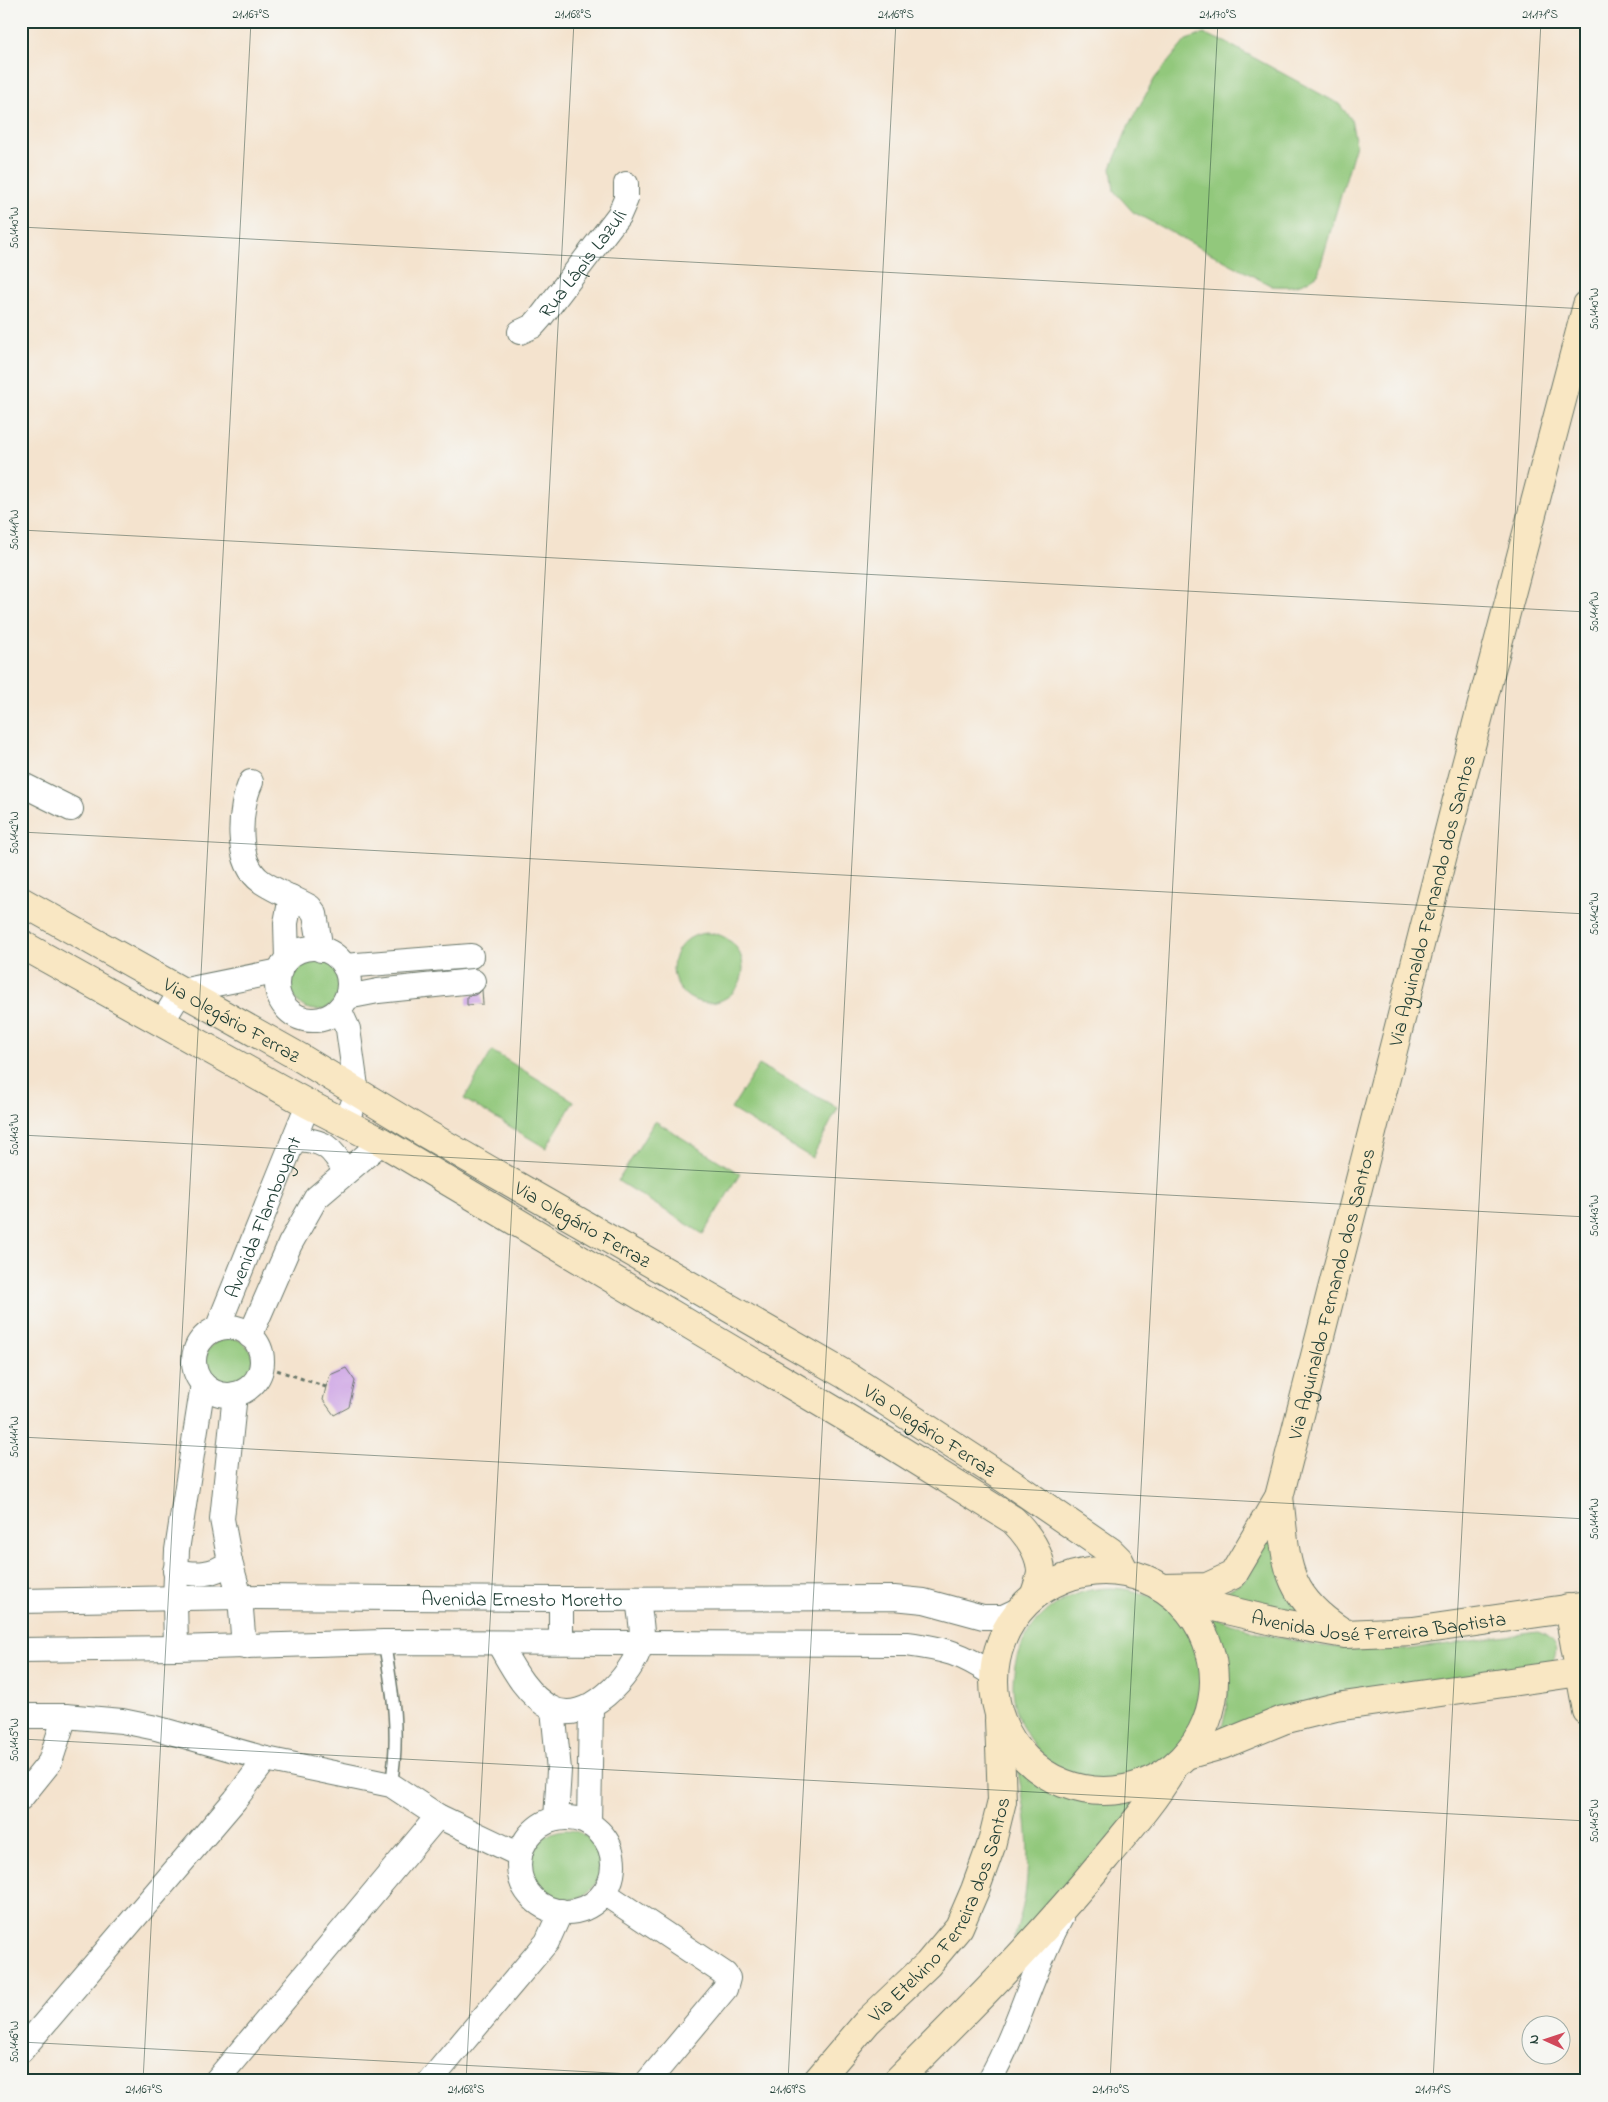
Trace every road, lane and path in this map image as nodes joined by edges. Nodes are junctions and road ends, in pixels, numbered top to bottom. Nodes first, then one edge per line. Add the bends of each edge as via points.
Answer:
1 (626, 184) dead end
2 (1587, 305) edge
3 (520, 332) dead end
4 (251, 782) dead end
5 (21, 784) edge
6 (71, 809) dead end
7 (291, 896) junction
8 (22, 904) edge
9 (21, 944) edge
10 (320, 950) junction
11 (471, 956) dead end
12 (283, 965) junction
13 (344, 966) junction
14 (473, 981) dead end
15 (181, 992) junction
16 (343, 1003) junction
17 (162, 1022) junction
18 (357, 1094) junction
19 (308, 1104) junction
20 (346, 1122) junction
21 (294, 1139) junction
22 (382, 1142) junction
23 (345, 1172) junction
24 (218, 1329) junction
25 (250, 1336) junction
26 (262, 1365) junction
27 (203, 1384) junction
28 (326, 1387) dead end
29 (235, 1394) junction
30 (1279, 1497) junction
31 (230, 1562) junction
32 (175, 1571) junction
33 (1125, 1572) junction
34 (1168, 1591) junction
35 (240, 1597) junction
36 (560, 1599) junction
37 (638, 1599) junction
38 (174, 1600) junction
39 (21, 1601) edge
40 (1028, 1602) junction
41 (1577, 1607) edge
42 (1345, 1634) junction
43 (384, 1642) junction
44 (561, 1642) junction
45 (499, 1644) junction
46 (641, 1644) junction
47 (244, 1647) junction
48 (176, 1648) junction
49 (21, 1650) edge
50 (1583, 1672) edge
51 (994, 1675) junction
52 (1587, 1711) edge
53 (999, 1714) junction
54 (21, 1716) edge
55 (65, 1716) junction
56 (591, 1719) junction
57 (554, 1720) junction
58 (266, 1759) junction
59 (1180, 1761) junction
60 (390, 1785) junction
61 (21, 1798) edge
62 (438, 1816) junction
63 (556, 1819) junction
64 (589, 1824) junction
65 (520, 1855) junction
66 (604, 1893) junction
67 (1070, 1901) junction
68 (561, 1911) junction
69 (21, 2050) edge
70 (216, 2081) edge
71 (430, 2081) edge
72 (648, 2081) edge
73 (817, 2081) edge
74 (897, 2081) edge
75 (989, 2081) edge

1 - 3 street, Rua Lápis Lazuli via 626,199 619,215 541,317 533,326
2 - 30 main road, Via Aguinaldo Fernando dos Santos
4 - 7 street via 244,797 244,855 250,871 261,882
5 - 6 street
7 - 10 street via 310,907 315,914
7 - 12 street
8 - 15 main road, Via Olegário Ferraz
9 - 17 main road, Via Olegário Ferraz
10 - 12 street via 299,951
10 - 13 street via 337,957
11 - 13 street
12 - 15 street
12 - 16 street via 277,985 280,998 299,1018 313,1021 327,1018
13 - 16 street via 349,982
14 - 16 street via 378,991
15 - 17 street
15 - 18 main road, Via Olegário Ferraz via 299,1057
16 - 18 street
17 - 19 main road, Via Olegário Ferraz
18 - 20 street
18 - 33 main road, Via Olegário Ferraz via 844,1374 1110,1551
19 - 20 main road, Via Olegário Ferraz
19 - 21 street, Avenida Flamboyant
20 - 22 main road, Via Olegário Ferraz
21 - 23 street via 322,1142 331,1149
21 - 24 street, Avenida Flamboyant
22 - 23 street, Avenida Flamboyant
22 - 40 main road, Via Olegário Ferraz via 881,1438 1012,1520 1029,1536 1041,1571
23 - 25 street, Avenida Flamboyant via 316,1198 290,1244
24 - 25 street via 229,1327
24 - 27 street via 200,1342 196,1352 194,1364
25 - 26 street via 257,1344
26 - 28 path
26 - 29 street via 253,1384
27 - 29 street via 223,1395
27 - 32 street
29 - 31 street via 222,1519
30 - 34 main road, Via Aguinaldo Fernando dos Santos via 1233,1575 1207,1587
30 - 42 main road, Via Aguinaldo Fernando dos Santos via 1288,1568 1294,1585 1324,1620
31 - 32 street via 206,1574
31 - 35 street
32 - 38 street
33 - 34 main road via 1143,1577
33 - 40 main road via 1087,1571 1060,1579
34 - 42 main road, Avenida José Ferreira Baptista via 1214,1607 1282,1624
34 - 59 main road via 1184,1604 1204,1633 1213,1666 1214,1692 1209,1715 1196,1742
35 - 36 street, Avenida Ernesto Moretto
35 - 38 street, Avenida Ernesto Moretto
35 - 47 street
36 - 37 street, Avenida Ernesto Moretto
36 - 44 street
37 - 40 street, Avenida Ernesto Moretto via 894,1598 924,1601 983,1617 1003,1617
37 - 46 street
38 - 39 street, Avenida Ernesto Moretto
38 - 48 street
40 - 51 main road via 1008,1627 998,1648
41 - 42 main road, Avenida José Ferreira Baptista via 1413,1631
41 - 50 main road
43 - 45 street
43 - 47 street
43 - 60 lane via 395,1702 394,1764
44 - 45 street
44 - 46 street
45 - 57 street via 519,1679 543,1703
46 - 51 street via 907,1644 962,1655
46 - 56 street via 626,1675
47 - 48 street
48 - 49 street
50 - 52 main road
50 - 59 main road via 1336,1707 1284,1720
51 - 53 main road
53 - 59 main road via 1010,1738 1026,1760 1063,1784 1088,1790 1115,1791 1148,1783
53 - 73 main road, Via Etelvino Ferreira dos Santos via 1002,1801 991,1846 959,1927 928,1964 868,2022
54 - 55 street
55 - 58 street via 122,1720
55 - 61 street via 50,1762
56 - 57 street
56 - 64 street
57 - 63 street via 559,1770
58 - 60 street
58 - 69 street
59 - 67 main road via 1157,1795
60 - 62 street
62 - 65 street
62 - 70 street
63 - 64 street
63 - 65 street via 535,1830
64 - 66 street via 599,1831 611,1850 612,1872
65 - 68 street via 520,1874 530,1895 550,1909
66 - 68 street via 580,1910
66 - 72 street via 728,1978 725,1989
67 - 74 main road via 1002,1976
67 - 75 street via 1052,1934 1002,2058
68 - 71 street via 547,1942

